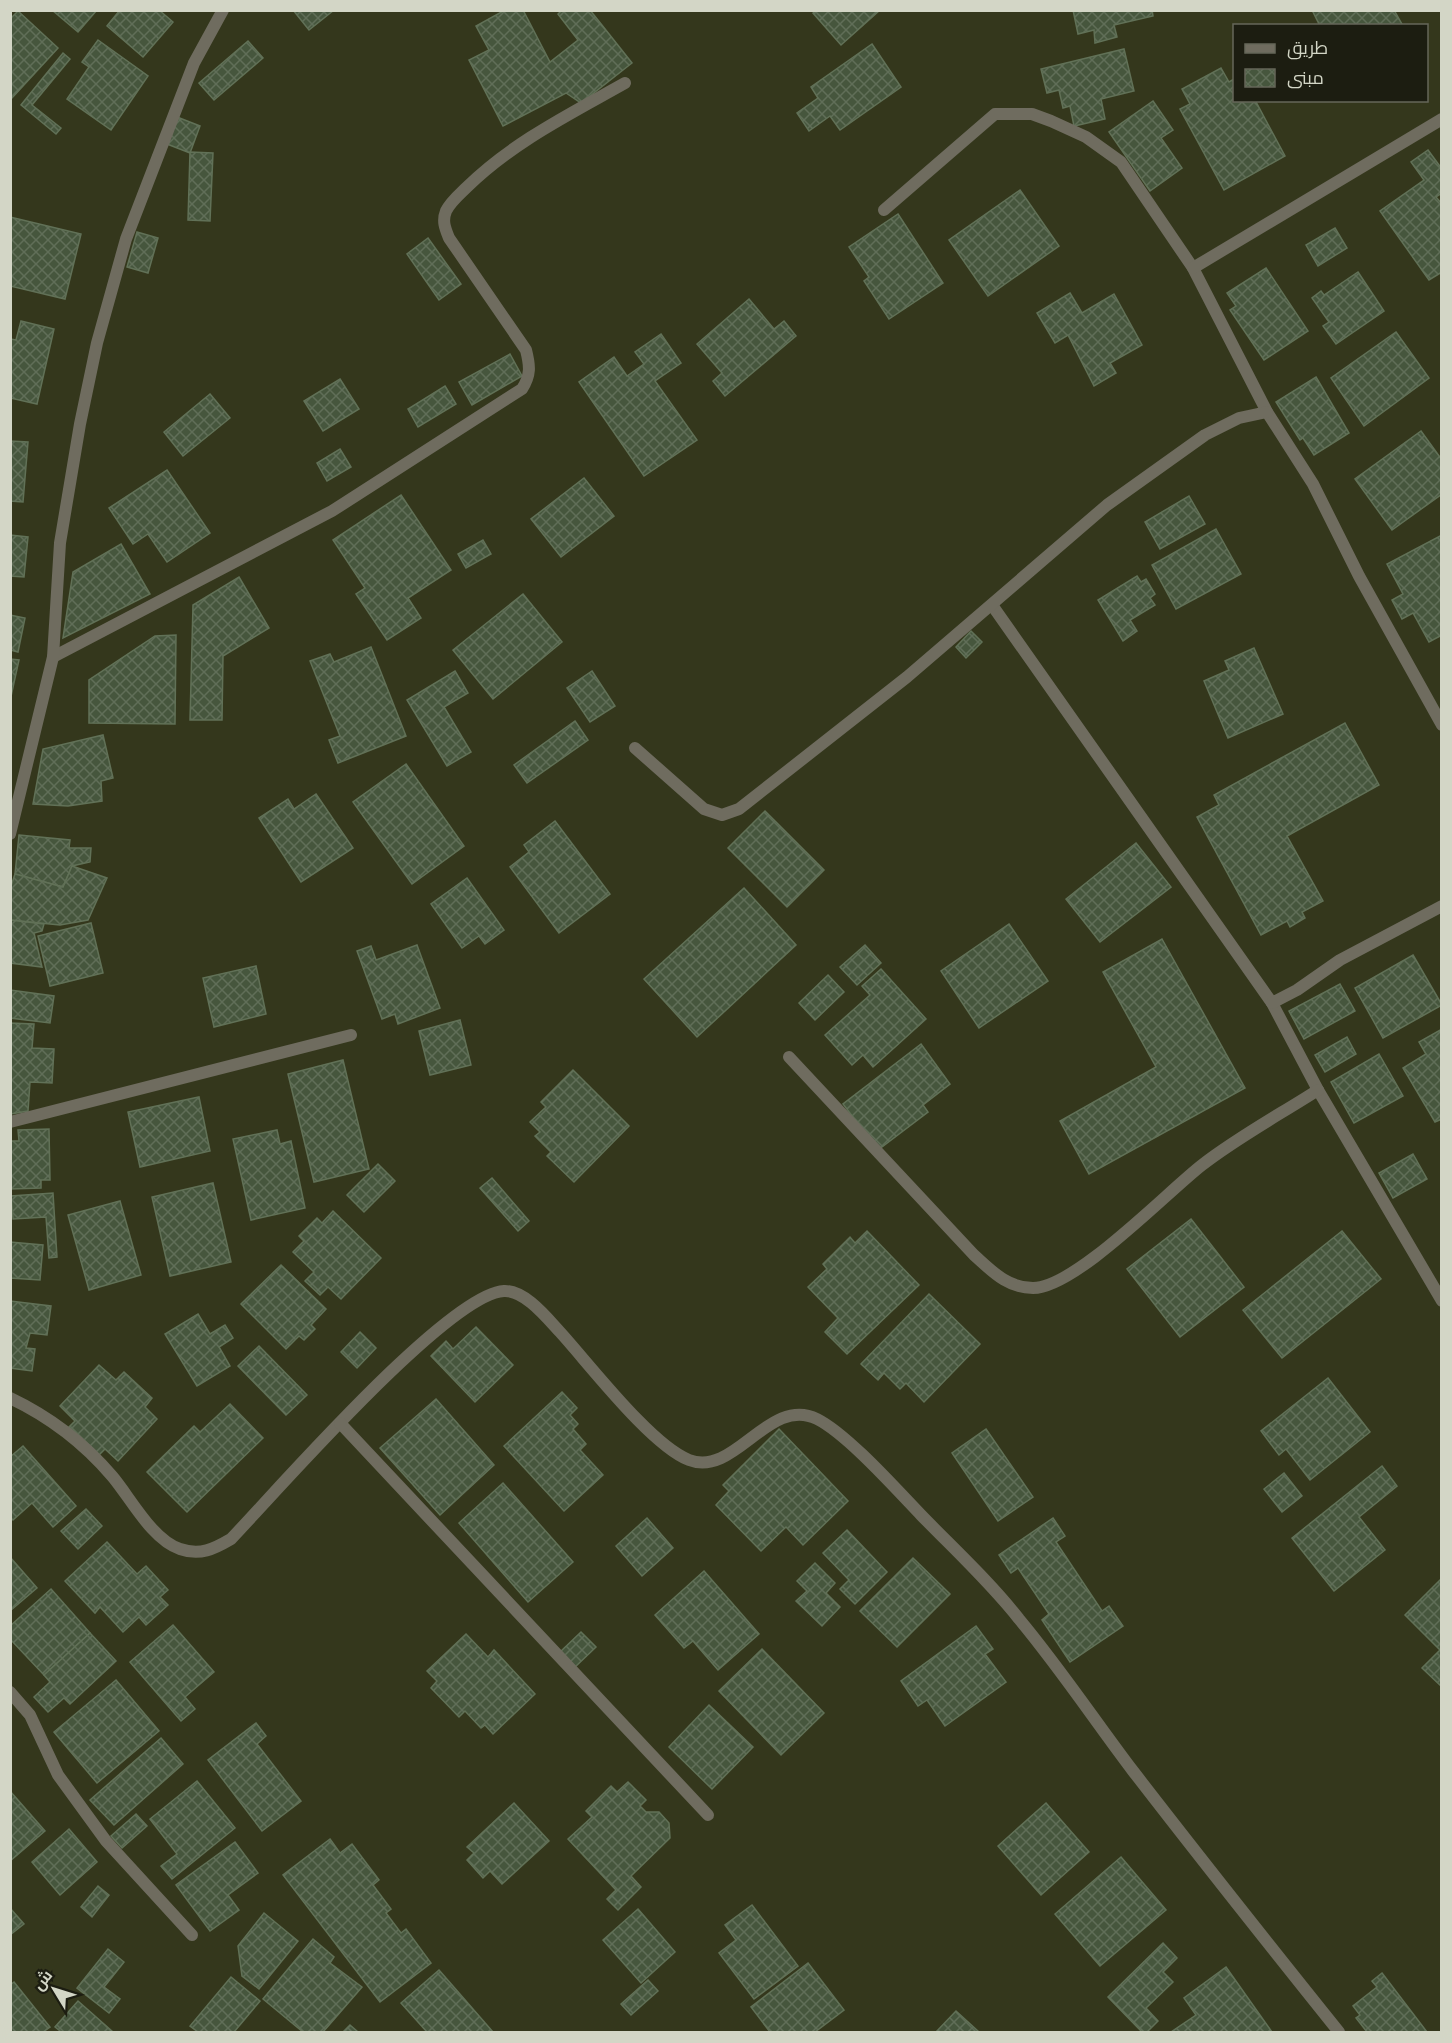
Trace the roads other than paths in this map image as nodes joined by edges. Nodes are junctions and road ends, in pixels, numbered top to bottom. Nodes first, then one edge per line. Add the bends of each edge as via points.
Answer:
1 (223, 10) edge
2 (625, 83) dead end
3 (1442, 119) edge
4 (884, 210) dead end
5 (1193, 268) junction
6 (1267, 412) junction
7 (992, 605) junction
8 (53, 657) junction
9 (1442, 725) edge
10 (635, 748) dead end
11 (10, 834) edge
12 (1442, 906) edge
13 (1272, 1003) junction
14 (351, 1035) dead end
15 (789, 1057) dead end
16 (1318, 1090) junction
17 (10, 1122) edge
18 (1442, 1301) edge
19 (10, 1398) edge
20 (340, 1423) junction
21 (10, 1692) edge
22 (708, 1815) dead end
23 (192, 1935) dead end
24 (1339, 2032) edge

1 - 8 street via 194,63 126,240 98,343 60,543
2 - 8 street via 518,144 475,179 445,213 449,238 526,350 529,378 522,390 332,511
3 - 5 street
4 - 5 street via 995,114 1032,114 1086,137 1121,162
5 - 6 street
6 - 7 street via 1239,418 1205,435 1107,506
6 - 9 street via 1313,484
7 - 10 street via 740,809 722,815 704,809
7 - 13 street
8 - 11 street
12 - 13 street via 1340,960
13 - 16 street
14 - 17 street
15 - 16 street via 974,1256 1005,1282 1033,1288 1053,1284 1080,1268 1203,1164
16 - 18 street
19 - 20 street via 39,1412 76,1439 160,1536 177,1549 194,1553 210,1551 231,1539
20 - 22 street
20 - 24 street via 447,1321 479,1300 507,1291 522,1297 556,1328 640,1421 681,1456 695,1462 718,1460 790,1415 816,1418 832,1428 906,1499 1017,1616
21 - 23 street via 30,1715 58,1775 106,1841

